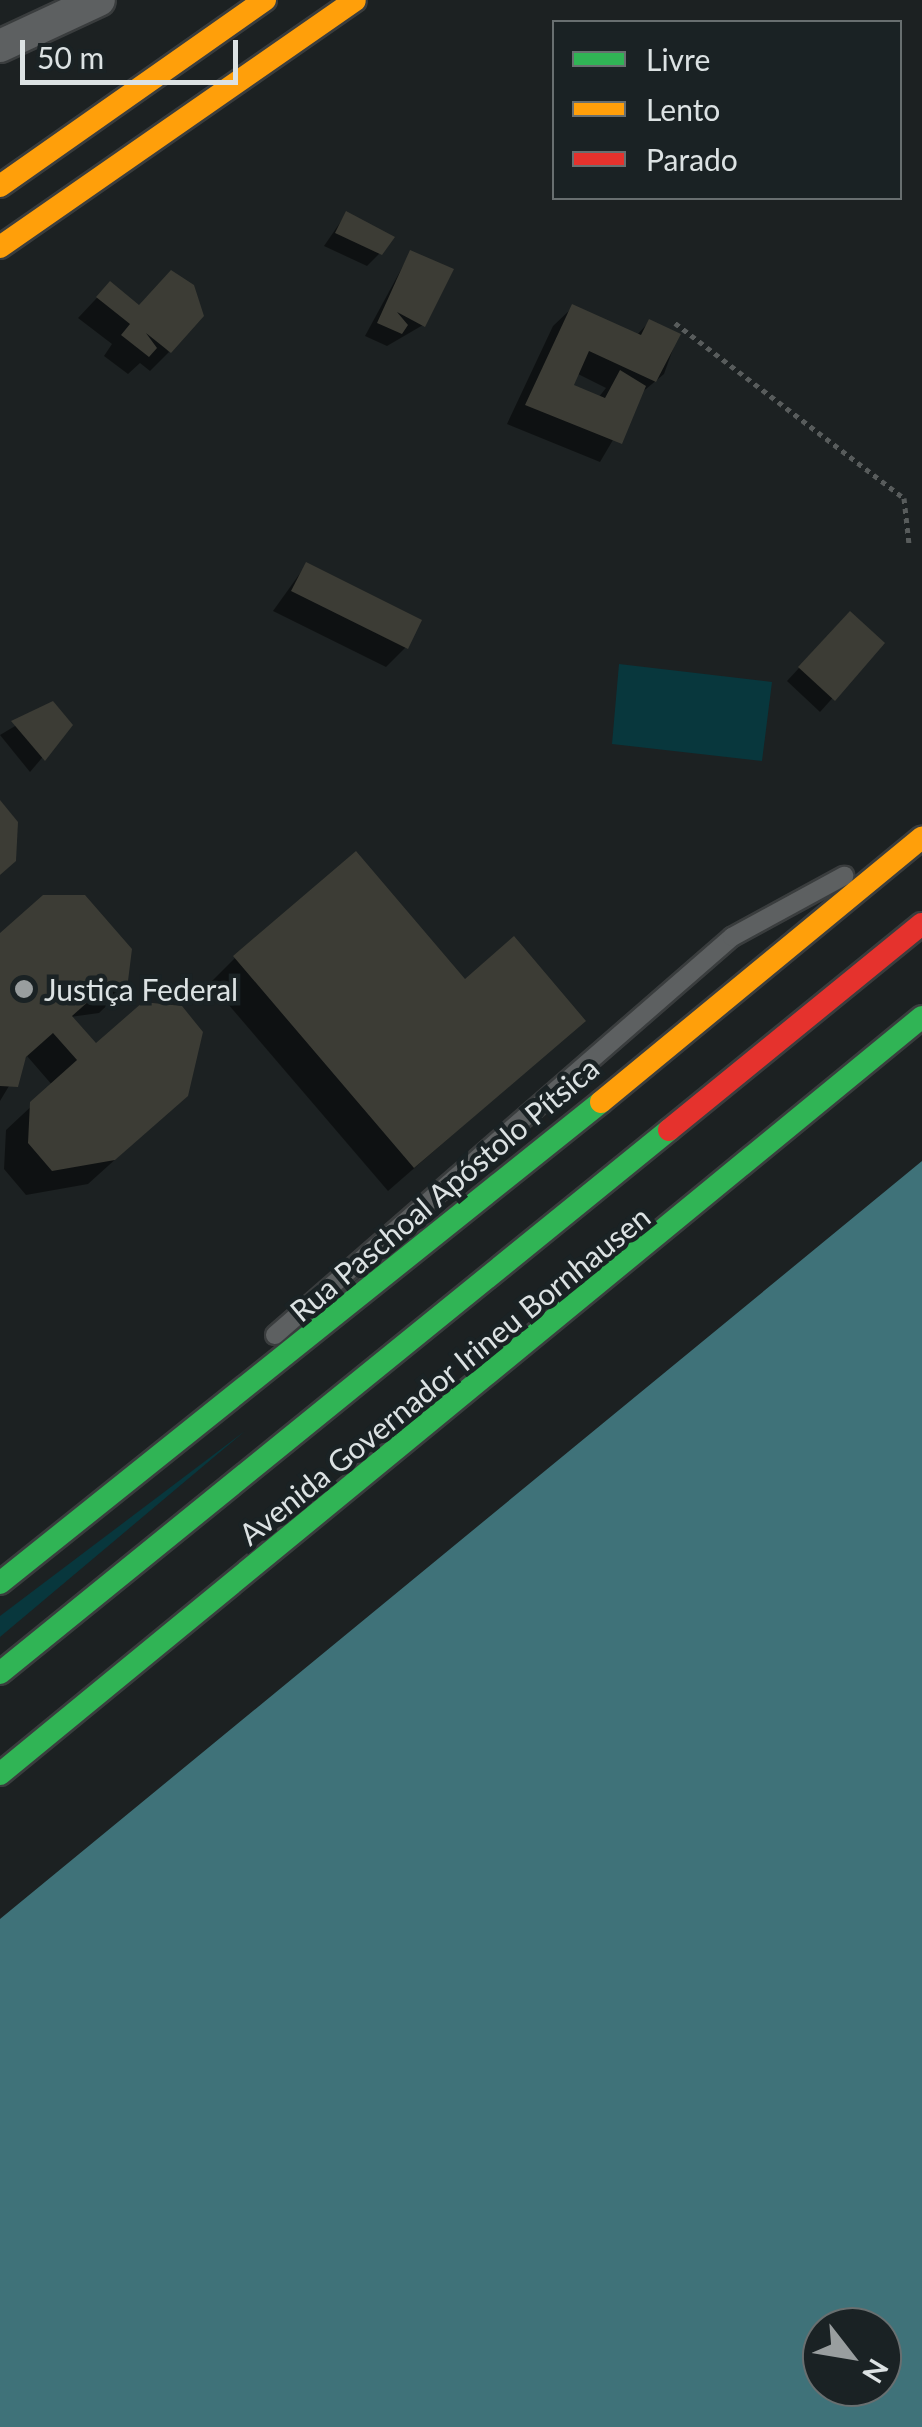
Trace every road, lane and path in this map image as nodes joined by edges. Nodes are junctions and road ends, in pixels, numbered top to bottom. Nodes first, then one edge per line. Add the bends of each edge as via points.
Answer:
1 (100, 0) edge
2 (265, 0) edge
3 (356, 0) edge
4 (0, 46) edge
5 (0, 186) edge
6 (0, 247) edge
7 (674, 323) dead end
8 (909, 544) dead end
9 (913, 844) edge
10 (922, 924) edge
11 (922, 1017) edge
12 (0, 1581) edge
13 (0, 1673) edge
14 (0, 1774) edge

1 - 4 street
2 - 5 main road
3 - 6 main road
7 - 8 path via 904,498
9 - 12 main road, Rua Paschoal Apóstolo Pítsica via 386,1279
9 - 12 lane via 801,894 732,938 62,1508
10 - 13 main road, Avenida Governador Irineu Bornhausen
11 - 14 main road, Avenida Governador Irineu Bornhausen

